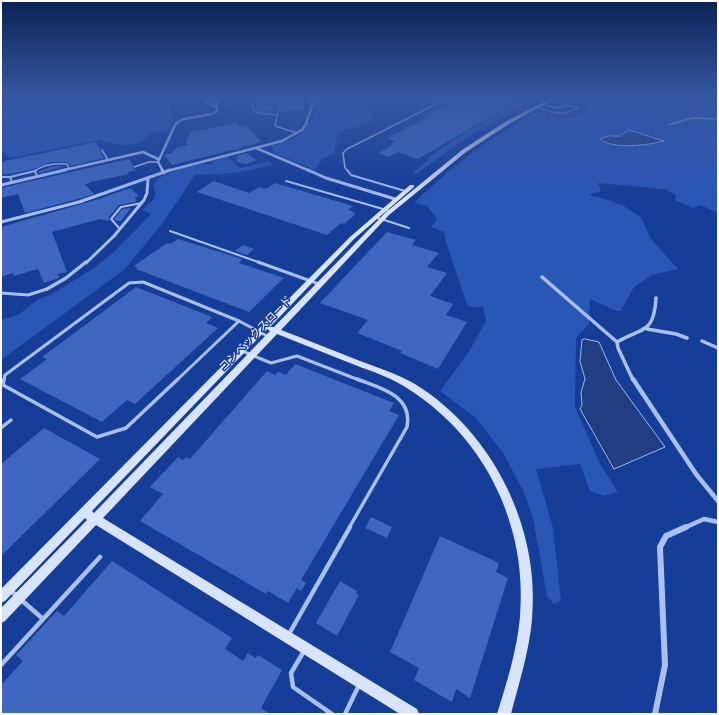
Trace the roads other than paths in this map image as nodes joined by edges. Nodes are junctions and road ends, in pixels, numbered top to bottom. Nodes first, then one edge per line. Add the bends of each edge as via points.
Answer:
1 (172, 131) edge
2 (292, 131) edge
3 (300, 131) edge
4 (382, 131) edge
5 (486, 131) edge
6 (494, 131) edge
7 (297, 133) junction
8 (256, 148) junction
9 (102, 150) dead end
10 (108, 160) junction
11 (158, 160) junction
12 (134, 167) dead end
13 (69, 169) junction
14 (35, 171) junction
15 (164, 172) junction
16 (37, 176) junction
17 (1, 177) edge
18 (10, 177) junction
19 (148, 179) junction
20 (286, 181) dead end
21 (12, 182) junction
22 (1, 185) edge
23 (405, 191) junction
24 (395, 199) junction
25 (142, 203) junction
26 (387, 210) junction
27 (378, 218) junction
28 (1, 222) edge
29 (409, 228) dead end
30 (120, 229) junction
31 (170, 231) dead end
32 (542, 277) dead end
33 (311, 281) junction
34 (320, 284) junction
35 (47, 289) joint
36 (1, 293) edge
37 (656, 298) dead end
38 (239, 321) junction
39 (647, 329) junction
40 (268, 332) junction
41 (687, 338) dead end
42 (702, 341) dead end
43 (617, 342) junction
44 (718, 348) edge
45 (242, 351) junction
46 (252, 355) junction
47 (11, 420) dead end
48 (1, 428) edge
49 (718, 501) edge
50 (84, 512) junction
51 (95, 518) junction
52 (717, 520) edge
53 (100, 557) dead end
54 (9, 589) junction
55 (1, 597) edge
56 (19, 598) junction
57 (1, 617) edge
58 (43, 619) junction
59 (287, 637) junction
60 (306, 648) junction
61 (1, 665) edge
62 (360, 682) junction
63 (332, 714) edge
64 (345, 714) edge
65 (412, 714) edge
66 (504, 714) edge
67 (656, 714) edge

1 - 11 street
2 - 7 lane
3 - 7 street
4 - 23 lane via 347,149 343,153 345,168 351,175
5 - 23 street, コンベックスロード
6 - 26 street, コンベックスロード via 464,151
7 - 8 street via 282,141
8 - 15 street
8 - 24 street via 326,178
9 - 10 lane
10 - 11 street via 143,152
10 - 13 street
11 - 12 lane
11 - 15 street
13 - 14 lane via 66,164 61,164 38,168
13 - 16 street
14 - 16 lane
14 - 18 lane
15 - 19 street
16 - 21 street
17 - 18 lane
18 - 21 lane
19 - 25 street via 147,193
19 - 28 street via 79,202
20 - 26 lane
21 - 22 street
23 - 24 street, コンベックスロード
24 - 26 street, コンベックスロード
25 - 30 street
25 - 30 lane via 122,207 111,219
26 - 27 street, コンベックスロード
27 - 29 lane
27 - 33 street, コンベックスロード
27 - 34 street, コンベックスロード
30 - 35 street via 80,268
31 - 33 lane
32 - 43 street
33 - 34 lane
33 - 40 street, コンベックスロード
34 - 40 street, コンベックスロード
35 - 36 lane via 28,295
37 - 39 street via 656,315
38 - 38 lane via 126,428 97,437 3,385 6,375 129,284 143,282
38 - 40 lane
39 - 41 street
39 - 43 street
40 - 45 street, コンベックスロード
40 - 46 street, コンベックスロード
40 - 66 street via 393,376 413,387 456,421 491,466 511,506 521,537 526,566 527,606 520,658
42 - 44 street
43 - 49 street via 635,384 696,474
45 - 46 lane
45 - 50 street, コンベックスロード
46 - 51 street, コンベックスロード
46 - 59 lane via 271,363 297,356 385,390 399,398 409,417 407,427
47 - 48 lane
50 - 51 street
50 - 54 street, コンベックスロード
51 - 56 street, コンベックスロード
51 - 59 street
52 - 67 street via 704,519 666,536 660,547 665,665
53 - 58 lane
54 - 55 street, コンベックスロード
54 - 56 lane
56 - 57 street, コンベックスロード
56 - 58 lane
58 - 61 lane
59 - 60 street
60 - 62 street
60 - 63 lane via 291,673 293,687
62 - 64 lane
62 - 65 street

